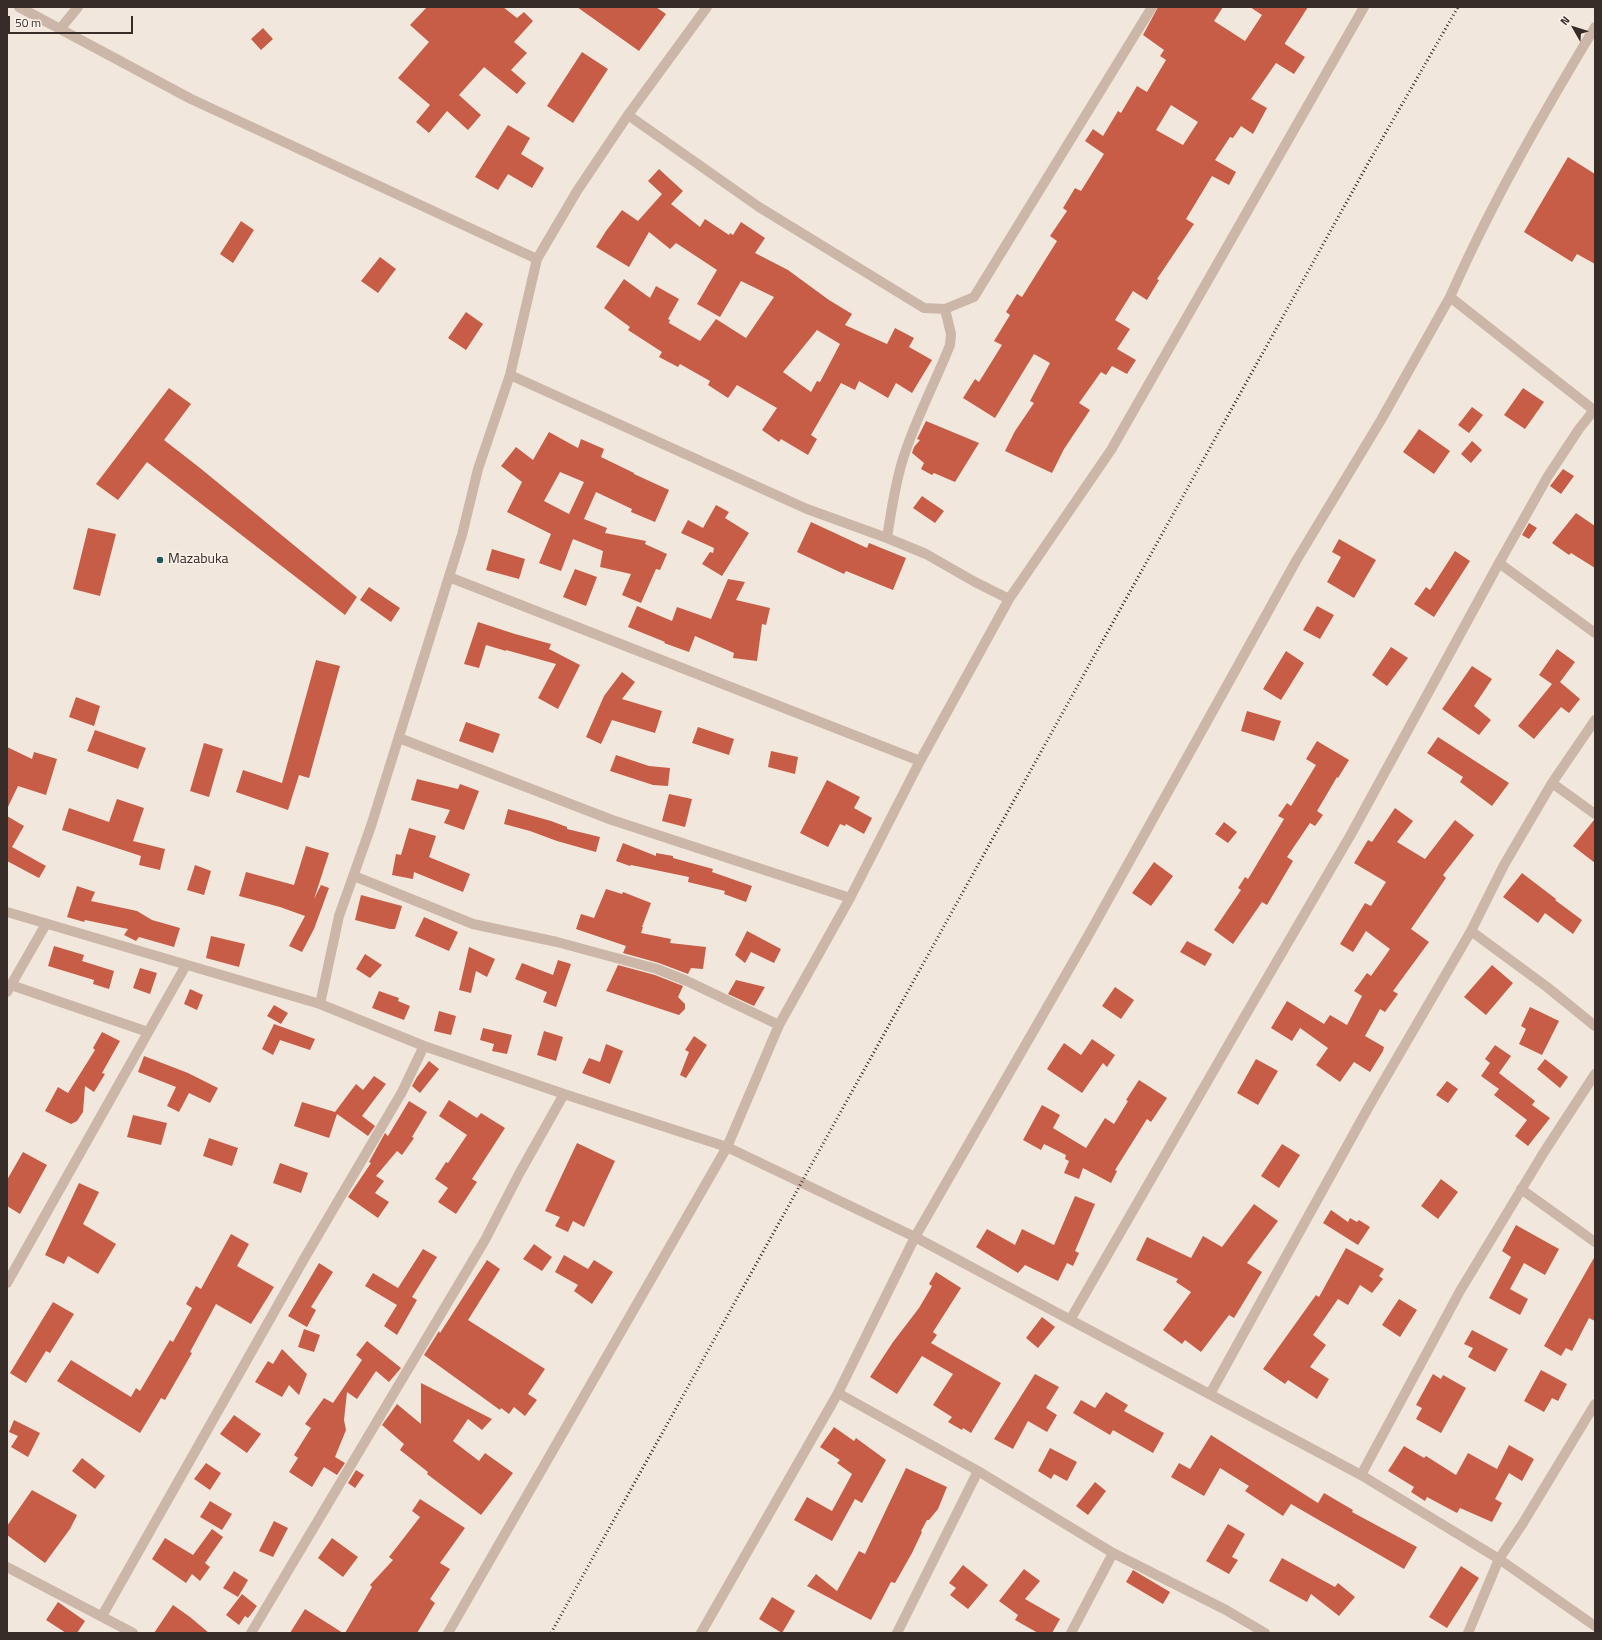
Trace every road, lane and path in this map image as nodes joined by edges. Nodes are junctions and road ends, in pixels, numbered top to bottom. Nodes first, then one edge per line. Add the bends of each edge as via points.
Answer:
1 (19, 7) edge
2 (78, 7) edge
3 (707, 7) edge
4 (1152, 7) edge
5 (1364, 7) edge
6 (1595, 27) edge
7 (60, 29) junction
8 (628, 115) junction
9 (537, 259) junction
10 (1450, 297) junction
11 (945, 309) junction
12 (510, 375) junction
13 (1594, 410) edge
14 (887, 538) junction
15 (1499, 563) junction
16 (449, 577) junction
17 (1010, 599) junction
18 (1595, 633) edge
19 (1595, 720) edge
20 (399, 738) junction
21 (920, 761) junction
22 (1552, 783) junction
23 (1595, 814) edge
24 (354, 876) junction
25 (850, 898) junction
26 (7, 912) edge
27 (46, 924) junction
28 (1471, 931) junction
29 (186, 965) junction
30 (9, 988) edge
31 (320, 1004) junction
32 (779, 1025) junction
33 (1595, 1026) edge
34 (148, 1032) junction
35 (424, 1046) junction
36 (1595, 1074) edge
37 (564, 1094) junction
38 (727, 1147) junction
39 (1521, 1189) junction
40 (915, 1237) junction
41 (1595, 1242) edge
42 (7, 1283) edge
43 (1070, 1320) junction
44 (838, 1393) junction
45 (1210, 1394) junction
46 (1595, 1404) edge
47 (978, 1471) junction
48 (1361, 1475) junction
49 (1113, 1553) junction
50 (1499, 1559) junction
51 (7, 1567) edge
52 (102, 1616) junction
53 (1595, 1626) edge
54 (1263, 1632) edge
55 (133, 1633) edge
56 (251, 1633) edge
57 (448, 1633) edge
58 (701, 1633) edge
59 (897, 1633) edge
60 (1071, 1633) edge
61 (1468, 1633) edge

1 - 7 street
2 - 7 street
3 - 8 street
4 - 11 street via 974,297
5 - 17 street via 1111,450
6 - 10 street via 1518,158
7 - 9 street via 190,99
8 - 9 street via 577,191
8 - 11 street via 765,211 924,308
9 - 12 street
10 - 13 street
10 - 40 street via 1381,420 1296,560 1088,936
11 - 14 street via 951,334 950,345 902,461
12 - 14 street via 806,509
12 - 16 street via 478,470
13 - 15 street via 1578,429 1548,476
14 - 17 street via 926,554
15 - 18 street
15 - 43 street via 1354,829
16 - 20 street
16 - 21 street
17 - 21 street
19 - 22 street
20 - 24 street
20 - 25 street via 612,820
21 - 25 street
22 - 23 street
22 - 28 street via 1504,865
24 - 31 street via 339,916
24 - 32 street via 473,924 557,942 657,969
25 - 32 street
26 - 27 street
27 - 29 street
27 - 30 street
28 - 33 street
28 - 45 street via 1368,1108
29 - 31 street
29 - 34 street
30 - 34 street
31 - 35 street
32 - 38 street
34 - 42 street
35 - 37 street
35 - 52 street via 402,1092 304,1259
36 - 39 street
37 - 38 street
37 - 56 street via 481,1247
38 - 40 street
38 - 57 street
39 - 41 street
39 - 48 street via 1460,1292
40 - 43 street
40 - 44 street
43 - 45 street
44 - 47 street
44 - 58 street
45 - 48 street
46 - 50 street via 1524,1523
47 - 49 street
47 - 59 street
48 - 50 street
49 - 54 street via 1226,1610
49 - 60 street
50 - 53 street
50 - 61 street
51 - 52 street
52 - 55 street

